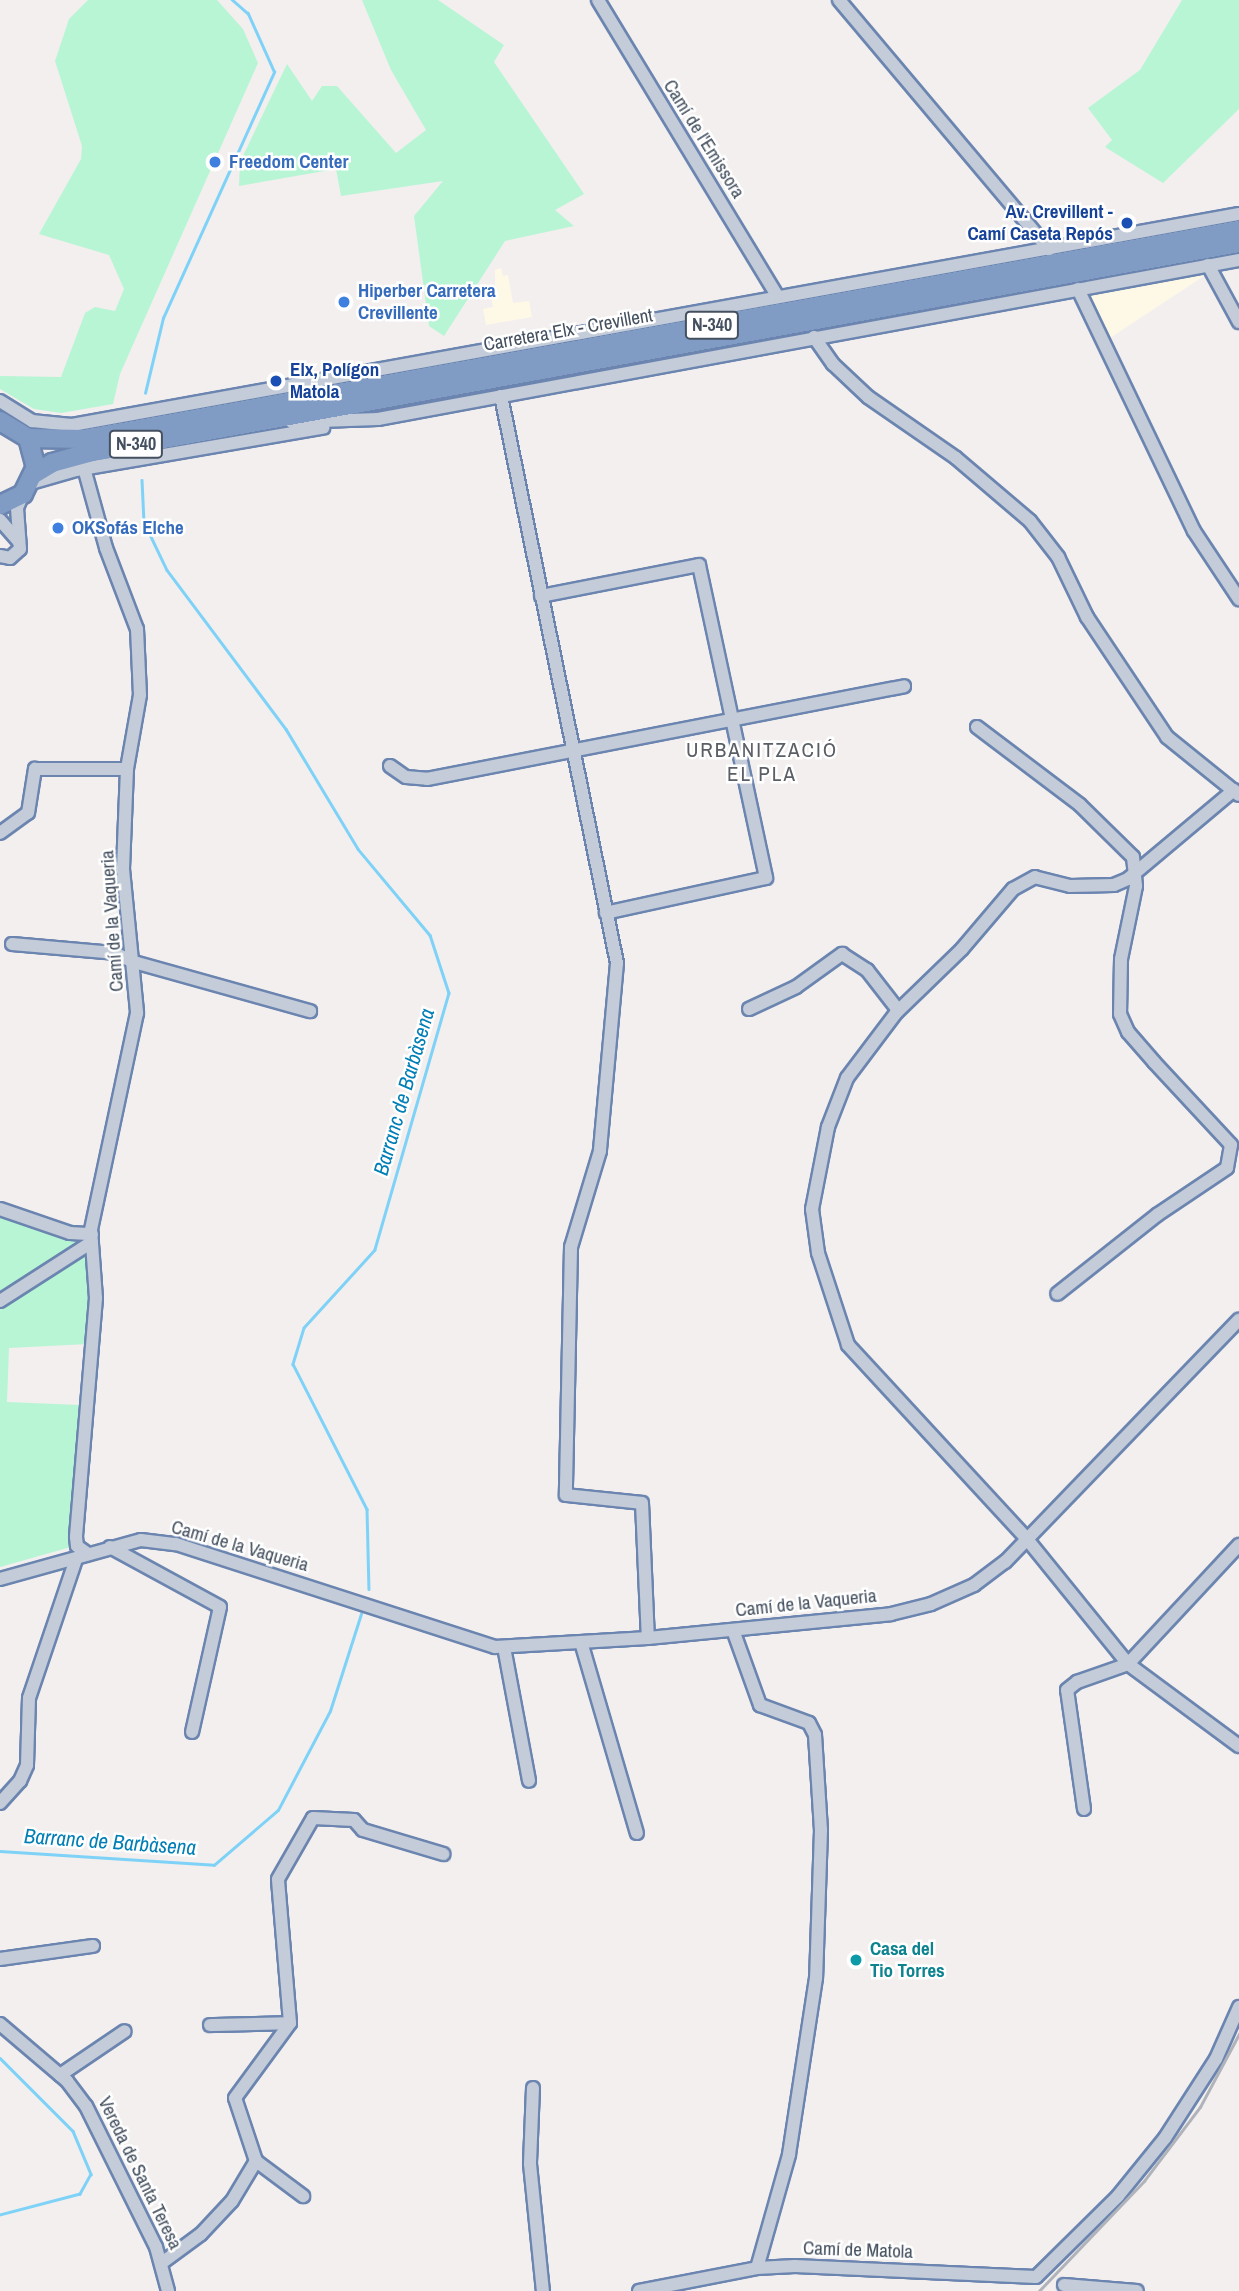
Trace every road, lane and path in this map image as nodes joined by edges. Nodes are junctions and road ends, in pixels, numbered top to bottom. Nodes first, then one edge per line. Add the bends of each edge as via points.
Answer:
1 (598, 0) edge
2 (839, 0) edge
3 (1239, 214) edge
4 (1239, 230) edge
5 (1239, 243) edge
6 (1049, 249) junction
7 (1239, 260) edge
8 (1208, 265) junction
9 (1078, 289) junction
10 (778, 297) junction
11 (1239, 322) edge
12 (814, 337) junction
13 (298, 384) junction
14 (501, 396) junction
15 (0, 401) edge
16 (378, 419) junction
17 (1, 420) edge
18 (186, 421) junction
19 (242, 425) junction
20 (28, 438) junction
21 (84, 468) junction
22 (29, 483) junction
23 (0, 505) edge
24 (0, 520) edge
25 (19, 544) junction
26 (0, 556) edge
27 (541, 596) junction
28 (1239, 599) edge
29 (904, 686) dead end
30 (732, 722) junction
31 (977, 727) dead end
32 (574, 752) junction
33 (390, 766) dead end
34 (127, 769) junction
35 (1236, 792) edge
36 (0, 833) edge
37 (1136, 871) junction
38 (606, 913) junction
39 (12, 944) dead end
40 (134, 962) junction
41 (748, 1009) dead end
42 (898, 1010) junction
43 (310, 1011) dead end
44 (0, 1209) edge
45 (92, 1238) junction
46 (1057, 1294) dead end
47 (0, 1301) edge
48 (1239, 1320) edge
49 (1026, 1538) junction
50 (1239, 1545) edge
51 (110, 1547) junction
52 (82, 1556) junction
53 (0, 1579) edge
54 (733, 1630) junction
55 (648, 1638) junction
56 (580, 1642) junction
57 (504, 1647) junction
58 (1128, 1664) junction
59 (192, 1732) dead end
60 (1239, 1746) edge
61 (528, 1780) dead end
62 (0, 1803) edge
63 (1084, 1809) dead end
64 (637, 1833) dead end
65 (443, 1854) dead end
66 (93, 1946) dead end
67 (0, 1959) edge
68 (1239, 2007) edge
69 (290, 2023) junction
70 (0, 2024) edge
71 (210, 2025) dead end
72 (125, 2031) dead end
73 (60, 2075) junction
74 (533, 2088) dead end
75 (256, 2161) junction
76 (303, 2196) dead end
77 (163, 2262) junction
78 (757, 2269) junction
79 (1064, 2286) dead end
80 (168, 2291) edge
81 (543, 2291) edge
82 (639, 2291) edge
83 (1137, 2291) edge

1 - 10 street, Camí de l'Emissora
2 - 6 street
3 - 6 street
4 - 18 highway, Carretera Elx - Crevillent / N-340
5 - 19 highway, Carretera Elx - Crevillent / N-340
6 - 10 street
7 - 8 street
8 - 9 street
8 - 11 street
9 - 12 street
9 - 28 street via 1195,531
10 - 13 street
12 - 14 street
12 - 35 street via 833,364 868,397 956,458 1030,521 1058,557 1087,617 1167,737
13 - 15 street via 72,425 32,421
13 - 18 street
14 - 16 street
14 - 27 street
16 - 19 street
16 - 21 street
17 - 20 highway, N-340
18 - 20 highway, Carretera Elx - Crevillent / N-340 via 63,442
19 - 22 highway, Carretera Elx - Crevillent / N-340 via 69,457
20 - 22 highway via 34,451
21 - 22 street
21 - 34 street, Camí de la Vaqueria via 106,548 137,629 140,695
22 - 23 highway, N-340
22 - 25 street via 17,508
24 - 25 street
25 - 26 street via 17,554
27 - 30 street via 699,565
27 - 32 street
29 - 30 street
30 - 32 street
30 - 38 street via 766,878
31 - 37 street via 1080,805 1124,845
32 - 33 street via 427,779 406,777
32 - 38 street
34 - 36 street via 35,769 28,813
34 - 40 street, Camí de la Vaqueria via 123,869
35 - 37 street
37 - 42 street via 1128,879 1097,888 1035,877 1022,880 962,949
37 - 46 street via 1134,906 1121,959 1120,1014 1145,1052 1231,1145 1232,1156 1227,1168 1209,1183 1157,1215
38 - 55 street via 617,963 600,1151 571,1247 566,1494 642,1503
39 - 40 street via 114,953
40 - 43 street
40 - 45 street, Camí de la Vaqueria via 136,1013
41 - 42 street via 796,987 842,954 867,970
42 - 49 street via 847,1078 828,1127 812,1209 818,1253 848,1345
44 - 45 street
45 - 47 street
45 - 52 street, Camí de la Vaqueria via 96,1298 76,1537
48 - 49 street, Camí de la Vaqueria
49 - 54 street, Camí de la Vaqueria via 1005,1562 974,1585 930,1604 891,1614
49 - 58 street
50 - 58 street
51 - 52 street, Camí de la Vaqueria
51 - 57 street, Camí de la Vaqueria via 141,1540 176,1544 386,1609 460,1638
51 - 59 street via 220,1607
52 - 53 street
52 - 62 street via 30,1698 27,1765 20,1782
54 - 55 street, Camí de la Vaqueria
54 - 78 street via 760,1704 808,1723 815,1735 821,1830 816,1978 789,2155
55 - 56 street, Camí de la Vaqueria
56 - 57 street, Camí de la Vaqueria
56 - 64 street
57 - 61 street
58 - 60 street
58 - 63 street via 1067,1690
65 - 69 street via 363,1830 354,1820 313,1818 278,1879
66 - 67 street
68 - 78 street, Camí de Matola via 1216,2059 1165,2138 1118,2196 1037,2277 838,2265
69 - 71 street
69 - 75 street via 235,2098
70 - 73 street, Vereda de Santa Teresa
72 - 73 street
73 - 77 street, Vereda de Santa Teresa via 99,2129
74 - 81 street via 530,2164
75 - 76 street
75 - 77 street via 232,2202 201,2234
77 - 80 street, Vereda de Santa Teresa
78 - 82 street, Camí de Matola
79 - 83 street

